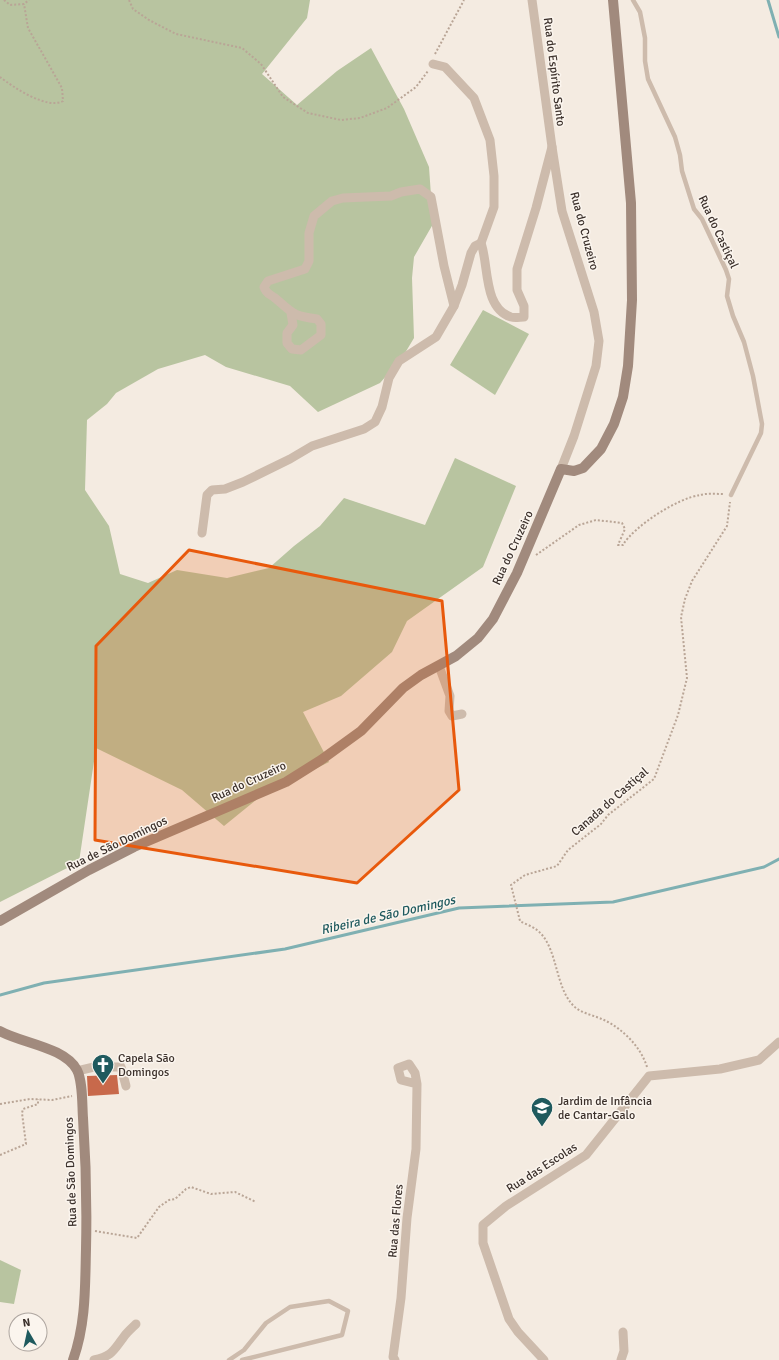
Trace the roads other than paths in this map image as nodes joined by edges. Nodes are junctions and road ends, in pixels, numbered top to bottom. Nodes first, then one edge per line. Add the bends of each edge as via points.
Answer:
1 (532, 0) edge
2 (613, 0) edge
3 (633, 0) edge
4 (433, 64) road end
5 (552, 147) junction
6 (481, 243) junction
7 (454, 306) junction
8 (291, 313) junction
9 (561, 469) junction
10 (731, 495) road end
11 (202, 533) dead end
12 (439, 666) junction
13 (462, 714) dead end
14 (206, 817) joint
15 (0, 921) edge
16 (0, 1031) edge
17 (779, 1042) edge
18 (77, 1070) junction
19 (417, 1084) dead end
20 (126, 1086) dead end
21 (136, 1324) dead end
22 (623, 1332) dead end
23 (73, 1360) edge
24 (94, 1360) edge
25 (229, 1360) edge
26 (242, 1360) edge
27 (395, 1360) edge
28 (544, 1360) edge
29 (621, 1360) edge

1 - 5 street, Rua do Espírito Santo
2 - 9 street via 631,203 632,300 628,366 623,397 614,424 601,449 583,468 574,471
3 - 10 lane, Rua do Castiçal via 640,12 648,78 675,137 694,209 702,219 726,270 729,279 727,296 753,376 762,424 761,434
4 - 6 street via 445,67 474,98 490,140 494,207
5 - 6 street via 517,269 517,290 524,306 524,317 511,317 496,306
5 - 9 street, Rua do Cruzeiro via 562,211 594,312 599,341 596,366
6 - 7 street via 475,246 471,253
7 - 8 street via 431,197 420,189 391,196 343,198 332,201 314,216 308,233 309,261 305,269 268,282 264,287 266,292
7 - 11 street via 436,337 399,361 390,378 375,422 364,429 312,446 243,482 225,489 212,490 207,495
8 - 8 street via 317,319 321,324 321,334 301,350 292,349 287,343 287,333 293,325
9 - 12 street, Rua do Cruzeiro via 524,557 493,619 478,638
12 - 13 street via 450,696 449,711 452,716
12 - 14 street, Rua do Cruzeiro via 403,688 361,731 321,760 286,782
14 - 15 street, Rua de São Domingos via 134,847
16 - 18 street via 55,1052 67,1059
17 - 28 street, Rua das Escolas via 759,1060 720,1069 649,1076 586,1155 506,1206 483,1225 482,1243 509,1319
18 - 20 street via 121,1067
18 - 23 street, Rua de São Domingos via 85,1154 86,1230 85,1302
19 - 27 street, Rua das Flores via 416,1149 393,1357
21 - 24 street via 123,1336 115,1351 104,1358
22 - 29 street via 624,1351
25 - 26 lane via 244,1350 266,1323 290,1307 329,1301 348,1311 342,1335

